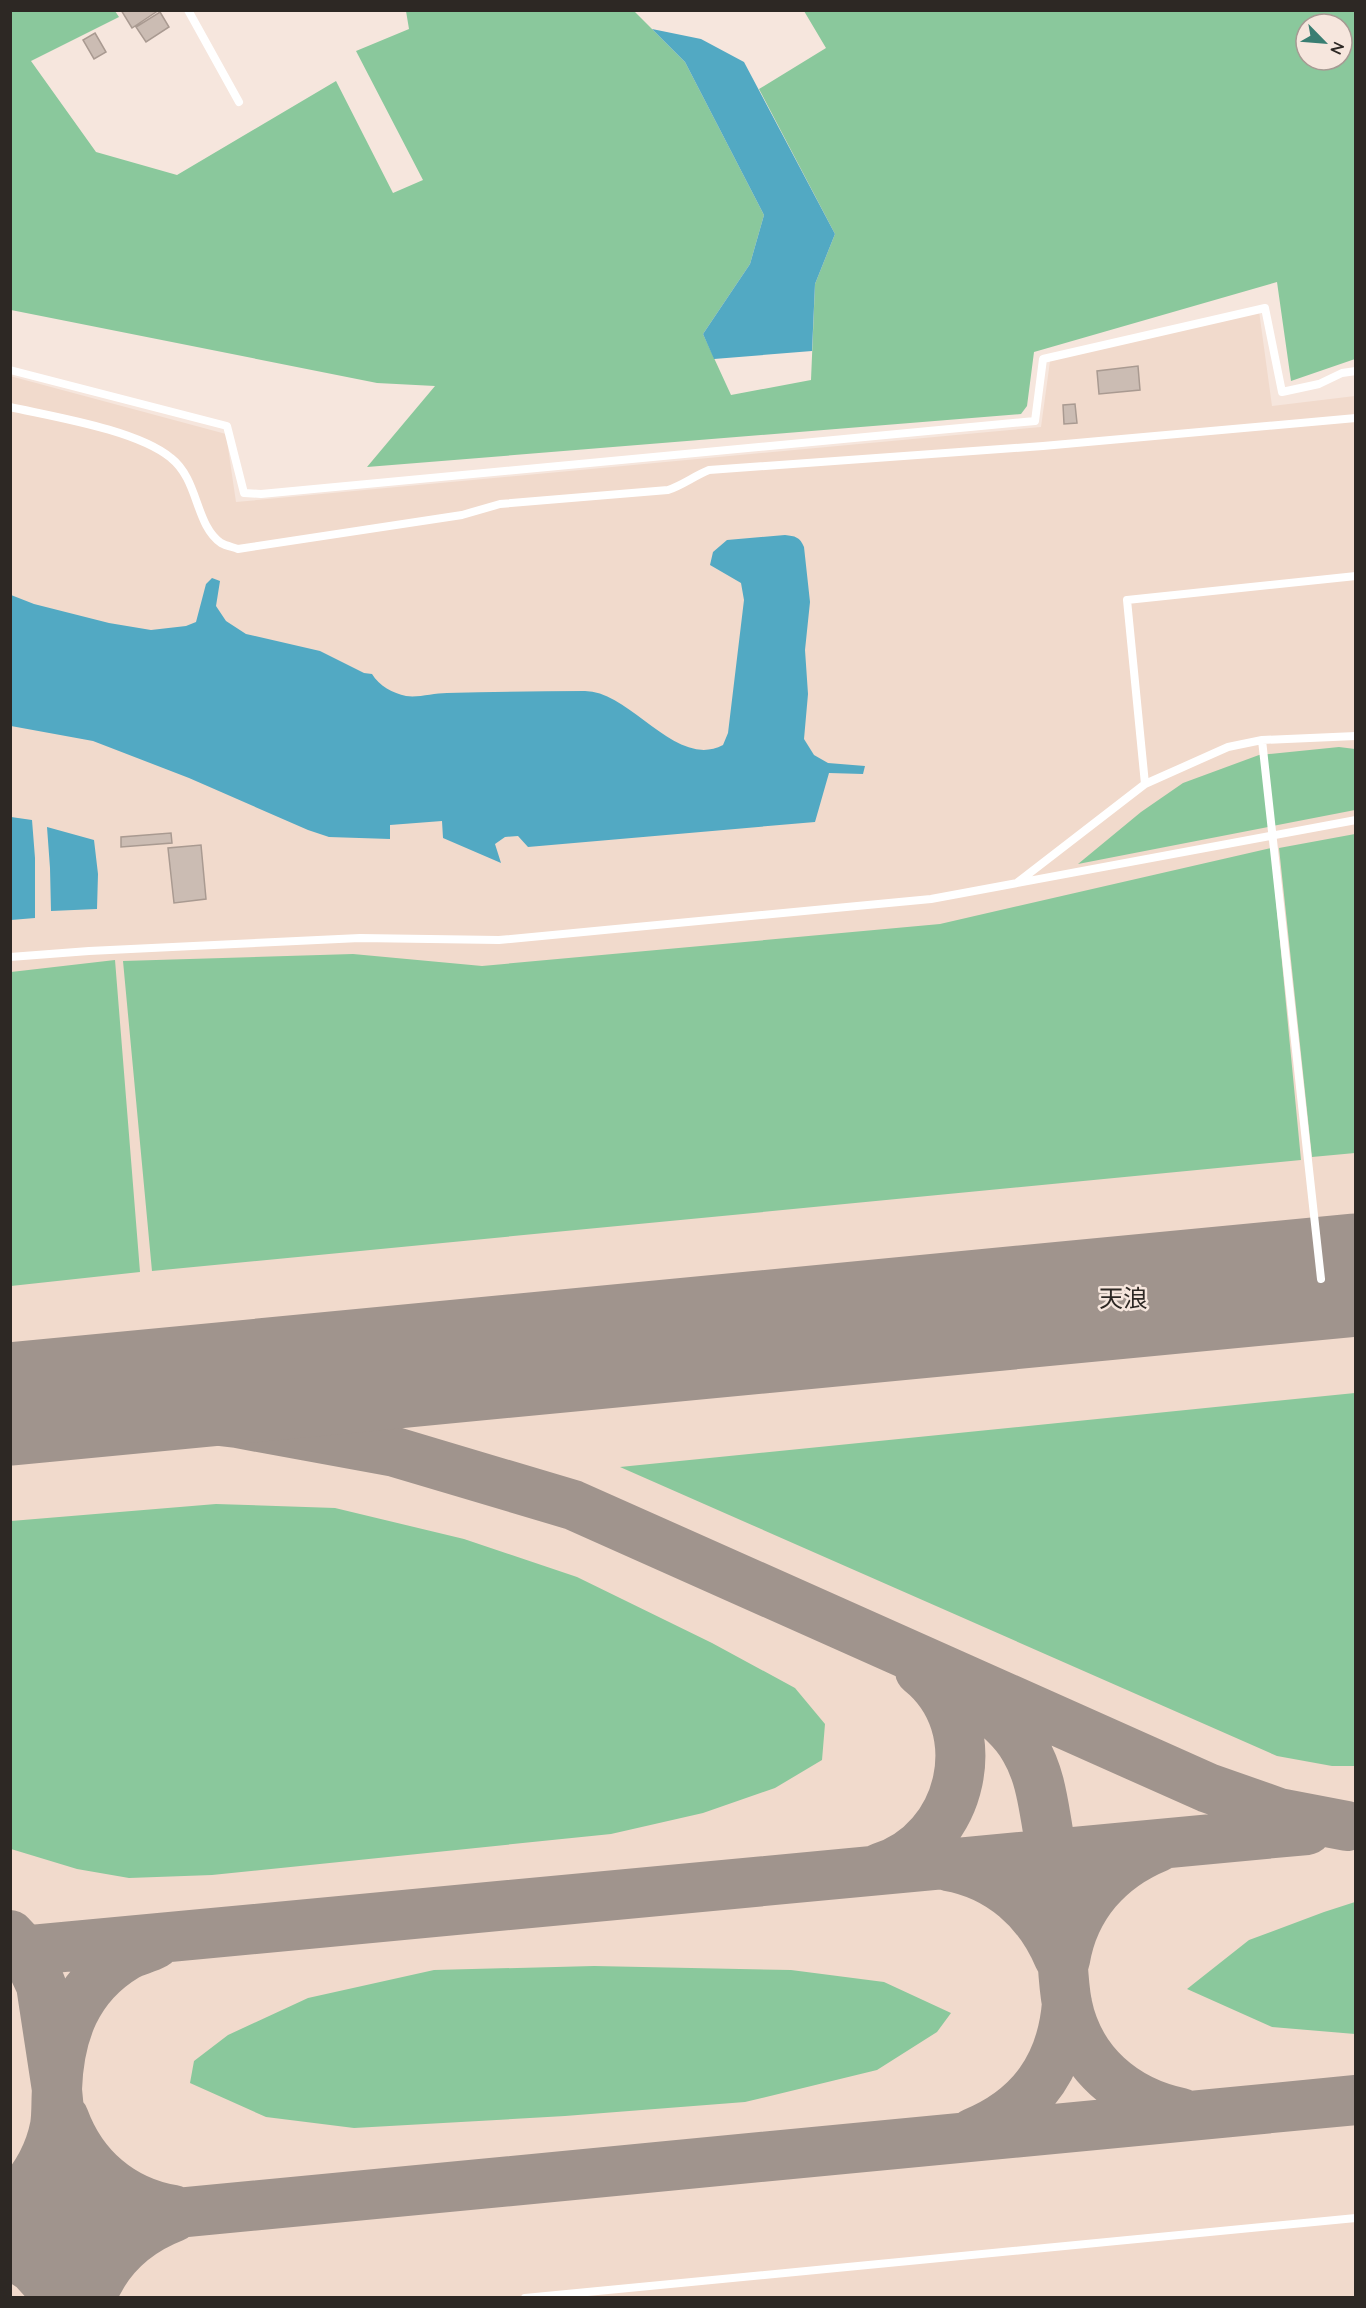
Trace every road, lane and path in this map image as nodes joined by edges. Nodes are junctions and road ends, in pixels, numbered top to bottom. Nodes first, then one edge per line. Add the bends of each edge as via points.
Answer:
1 (188, 10) edge
2 (240, 102) dead end
3 (10, 370) edge
4 (1356, 371) edge
5 (10, 406) edge
6 (1356, 418) edge
7 (1356, 576) edge
8 (1356, 736) edge
9 (1262, 740) junction
10 (1145, 784) junction
11 (1356, 820) edge
12 (1272, 836) junction
13 (1016, 885) junction
14 (10, 957) edge
15 (1321, 1279) dead end
16 (1356, 2218) edge
17 (525, 2298) edge

1 - 2 lane
3 - 4 lane via 227,426 244,493 261,494 1035,421 1043,359 1265,308 1282,392
5 - 6 lane via 127,435 170,457 185,471 212,535 238,549 462,515 500,504 668,490 709,470
7 - 10 lane via 1127,600
8 - 9 lane
9 - 10 lane via 1228,747
9 - 12 lane
10 - 13 lane
11 - 12 lane
12 - 13 lane
12 - 15 lane
13 - 14 lane via 932,899 499,940 360,938
16 - 17 lane

